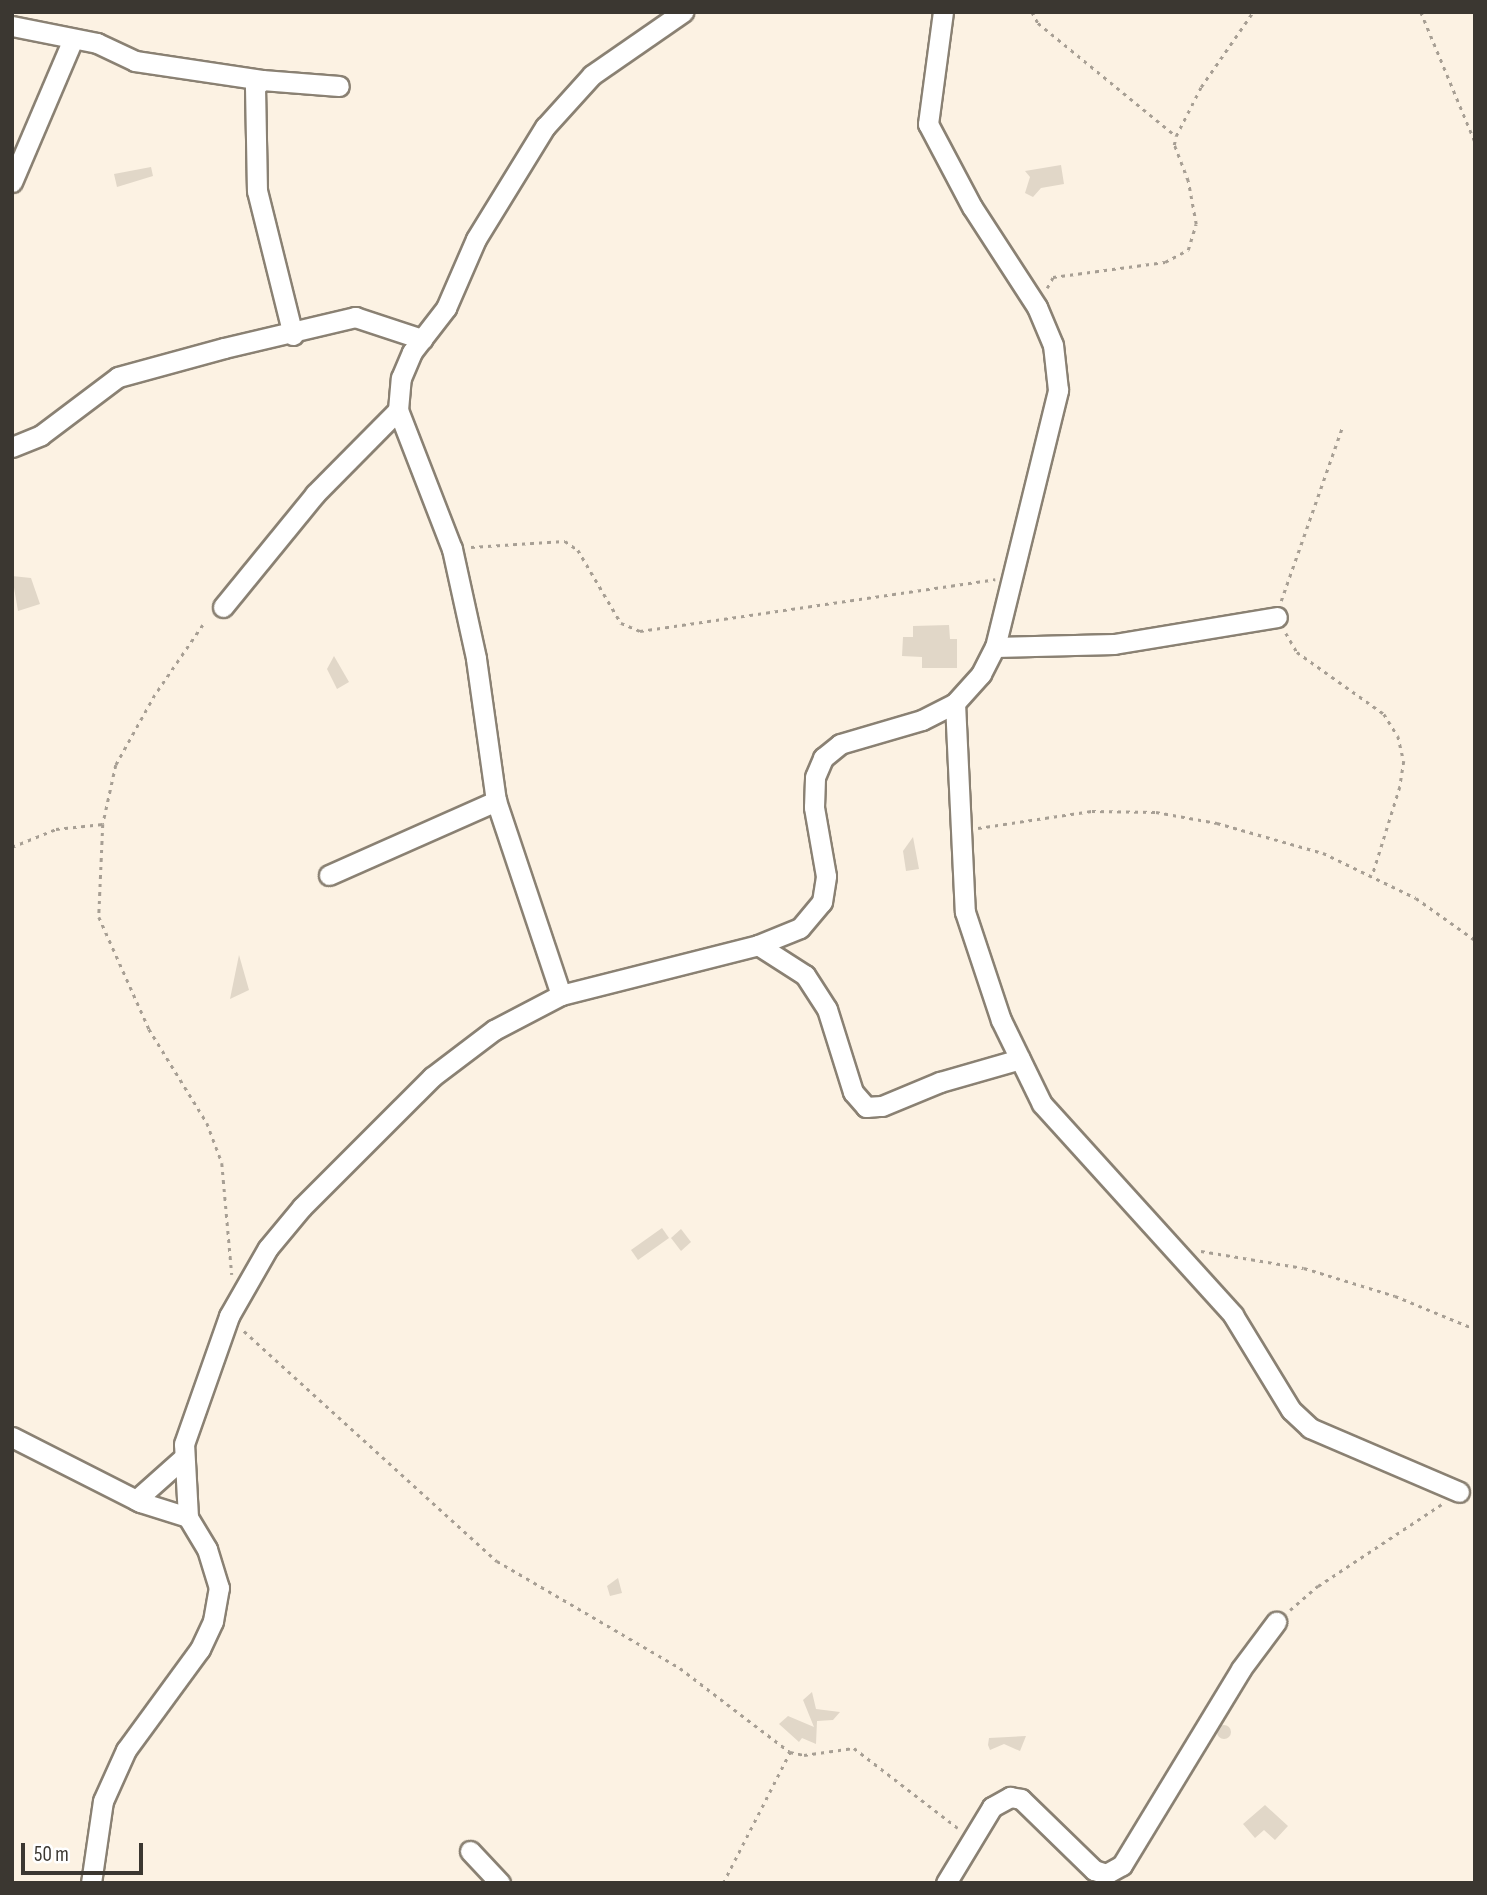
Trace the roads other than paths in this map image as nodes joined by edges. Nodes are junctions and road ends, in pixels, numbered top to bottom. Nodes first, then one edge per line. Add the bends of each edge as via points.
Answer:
1 (683, 12) edge
2 (943, 12) edge
3 (12, 26) edge
4 (73, 39) junction
5 (262, 80) junction
6 (339, 86) dead end
7 (12, 182) edge
8 (293, 335) junction
9 (422, 339) junction
10 (398, 410) junction
11 (13, 446) edge
12 (223, 607) dead end
13 (1277, 617) road end
14 (995, 647) junction
15 (955, 703) junction
16 (496, 801) junction
17 (329, 875) dead end
18 (758, 945) junction
19 (561, 995) junction
20 (1020, 1059) junction
21 (12, 1437) edge
22 (182, 1459) junction
23 (1459, 1492) road end
24 (136, 1500) junction
25 (188, 1517) junction
26 (1276, 1622) road end
27 (470, 1851) dead end
28 (91, 1883) edge
29 (500, 1883) edge
30 (946, 1883) edge

1 - 9 street via 592,75 545,127 476,239 446,308
2 - 14 street via 928,124 972,207 1037,307 1053,345 1058,390
3 - 4 street
4 - 5 street via 97,43 135,61
4 - 7 street
5 - 6 street
5 - 8 street via 255,88 253,106 257,191
8 - 9 street via 355,317
8 - 11 street via 118,377 41,435
9 - 10 street via 401,378
10 - 12 street via 315,494
10 - 16 street via 452,549 476,658
13 - 14 street via 1115,644
14 - 15 street via 981,674
15 - 18 street via 922,720 840,744 823,758 815,777 814,807 825,876 822,902 800,928
15 - 20 street via 965,912 979,962
16 - 17 street
16 - 19 street
18 - 19 street
18 - 20 street via 805,975 827,1009 853,1092 866,1107 883,1106 940,1082
19 - 22 street via 494,1030 432,1077 302,1207 268,1248 231,1311
20 - 23 street via 1042,1104 1066,1133 1233,1315 1291,1410 1310,1428 1338,1443
21 - 24 street
22 - 24 street
22 - 25 street
24 - 25 street
25 - 28 street via 207,1549 219,1588 213,1621 201,1649 126,1749 103,1801
26 - 30 street via 1241,1669 1122,1865 1106,1874 1094,1870 1021,1799 1010,1797 992,1807
27 - 29 street

